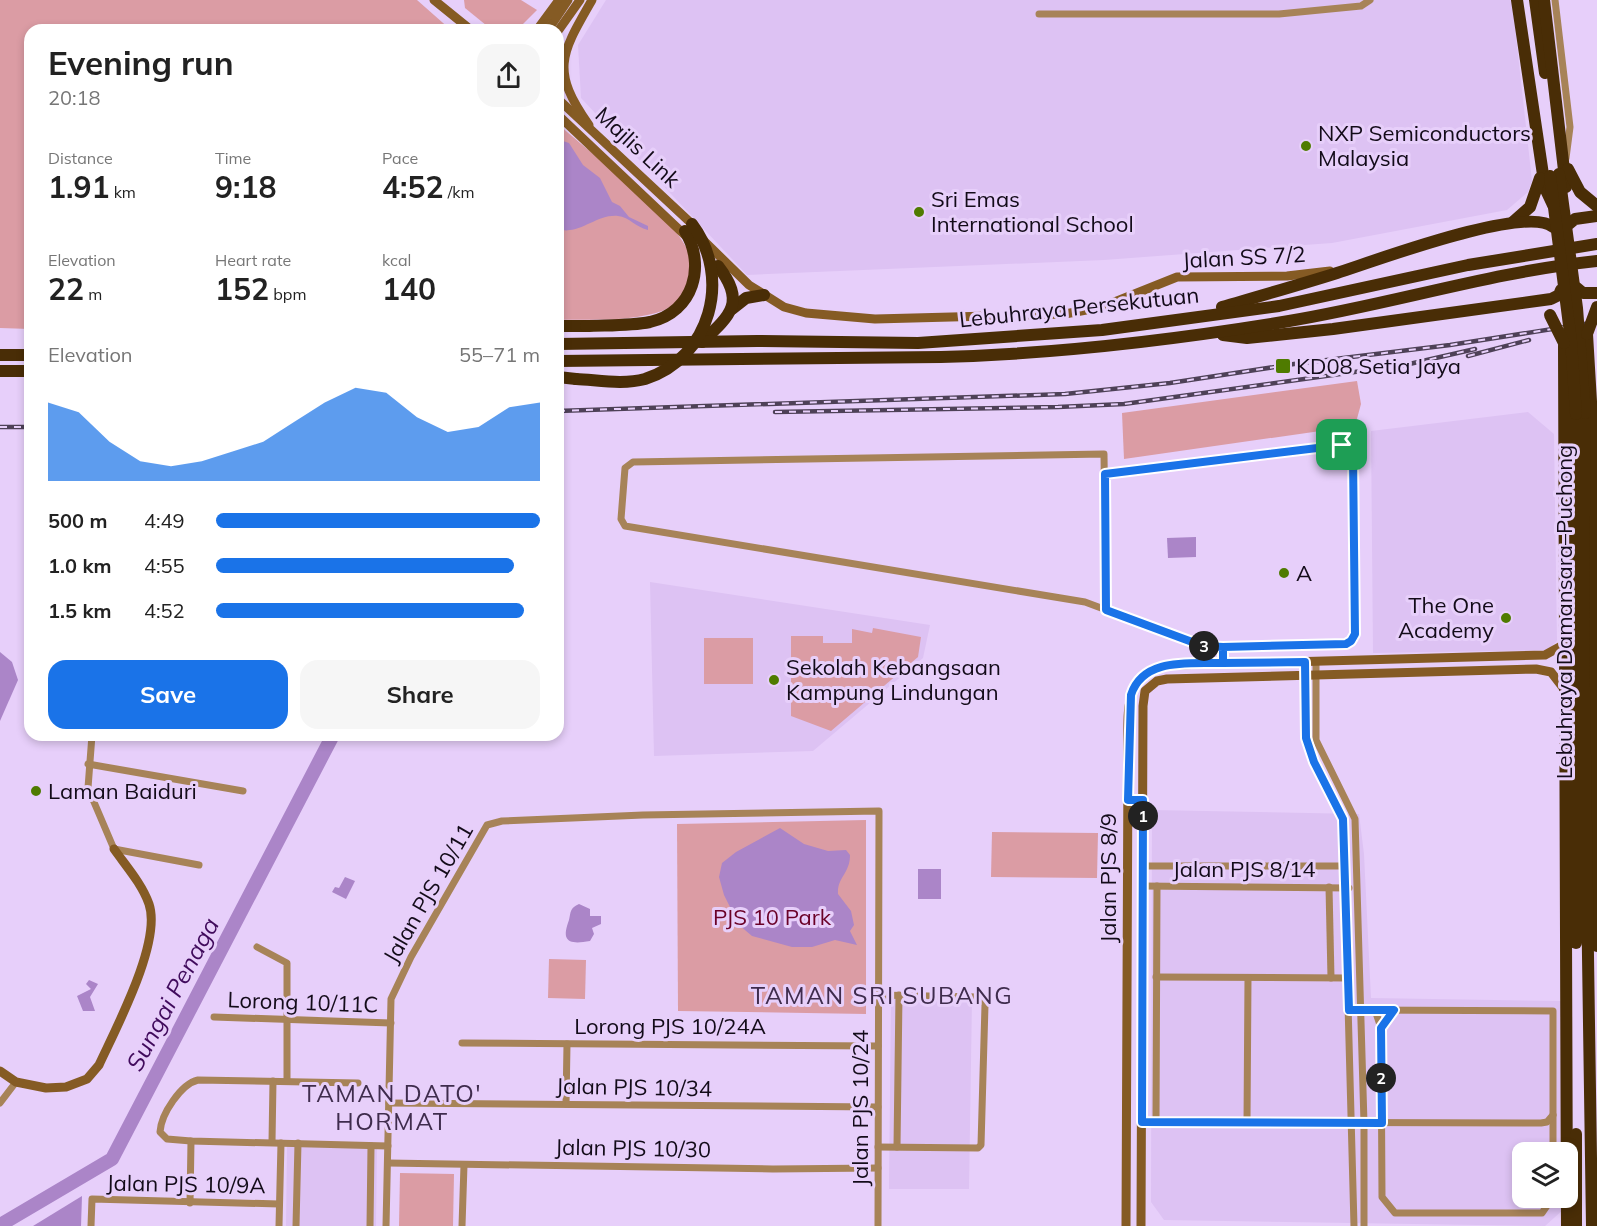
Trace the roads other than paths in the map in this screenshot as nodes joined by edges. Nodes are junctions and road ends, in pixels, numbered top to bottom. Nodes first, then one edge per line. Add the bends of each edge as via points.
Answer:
1 (434, 0) edge
2 (559, 0) edge
3 (568, 0) edge
4 (580, 0) edge
5 (592, 0) edge
6 (1370, 0) edge
7 (1517, 0) edge
8 (1526, 0) edge
9 (1535, 0) edge
10 (1544, 0) edge
11 (1555, 0) edge
12 (446, 4) edge
13 (1039, 14) dead end
14 (465, 24) edge
15 (542, 24) edge
16 (552, 24) edge
17 (563, 24) edge
18 (567, 43) junction
19 (564, 46) edge
20 (564, 107) edge
21 (564, 107) edge
22 (564, 118) edge
23 (564, 119) edge
24 (1560, 139) junction
25 (602, 143) junction
26 (1566, 159) junction
27 (1541, 165) junction
28 (1597, 206) edge
29 (1560, 213) junction
30 (1597, 216) edge
31 (1512, 223) junction
32 (1548, 224) junction
33 (1569, 224) junction
34 (688, 227) junction
35 (1597, 244) edge
36 (1597, 261) edge
37 (1365, 264) junction
38 (718, 266) joint
39 (1573, 292) junction
40 (1597, 293) edge
41 (764, 295) junction
42 (1525, 303) junction
43 (1597, 307) edge
44 (732, 309) junction
45 (1190, 317) junction
46 (564, 326) edge
47 (1207, 333) junction
48 (1587, 337) junction
49 (702, 342) junction
50 (564, 344) edge
51 (1564, 344) junction
52 (0, 355) edge
53 (24, 355) edge
54 (564, 361) edge
55 (0, 371) edge
56 (24, 371) edge
57 (564, 378) edge
58 (1105, 474) junction
59 (1106, 610) junction
60 (1565, 644) junction
61 (1223, 647) junction
62 (1305, 662) junction
63 (1316, 662) junction
64 (1223, 663) junction
65 (1305, 675) junction
66 (1316, 675) junction
67 (1148, 687) junction
68 (1133, 688) junction
69 (1564, 689) junction
70 (91, 741) edge
71 (1580, 742) junction
72 (88, 764) junction
73 (243, 791) dead end
74 (1128, 800) junction
75 (1143, 800) junction
76 (879, 811) joint
77 (114, 849) junction
78 (1567, 859) junction
79 (199, 865) dead end
80 (1142, 866) junction
81 (1344, 866) junction
82 (1142, 886) junction
83 (1156, 886) junction
84 (1597, 886) edge
85 (1329, 887) junction
86 (1345, 887) junction
87 (1356, 888) junction
88 (1576, 912) junction
89 (1597, 946) edge
90 (257, 947) dead end
91 (1156, 977) junction
92 (1248, 978) junction
93 (1331, 978) junction
94 (1348, 978) junction
95 (878, 995) junction
96 (898, 995) junction
97 (1349, 1010) junction
98 (1360, 1010) junction
99 (1375, 1010) junction
100 (1394, 1010) junction
101 (214, 1017) dead end
102 (287, 1020) junction
103 (391, 1023) junction
104 (1381, 1028) junction
105 (462, 1043) dead end
106 (567, 1044) junction
107 (878, 1046) junction
108 (0, 1071) edge
109 (273, 1081) junction
110 (16, 1082) junction
111 (287, 1082) junction
112 (358, 1083) dead end
113 (1597, 1084) edge
114 (0, 1102) edge
115 (389, 1102) junction
116 (566, 1104) junction
117 (878, 1107) junction
118 (1553, 1115) junction
119 (1382, 1119) junction
120 (1592, 1120) junction
121 (1142, 1122) junction
122 (1156, 1122) junction
123 (1248, 1122) junction
124 (1353, 1123) junction
125 (1364, 1123) junction
126 (1541, 1123) junction
127 (192, 1141) junction
128 (272, 1142) junction
129 (1552, 1142) edge
130 (1553, 1142) edge
131 (281, 1143) junction
132 (298, 1143) junction
133 (371, 1146) junction
134 (388, 1146) junction
135 (878, 1147) junction
136 (897, 1147) junction
137 (388, 1163) junction
138 (464, 1165) junction
139 (878, 1168) junction
140 (190, 1203) junction
141 (279, 1204) junction
142 (1545, 1208) edge
143 (1568, 1224) edge
144 (91, 1226) edge
145 (279, 1226) edge
146 (296, 1226) edge
147 (370, 1226) edge
148 (386, 1226) edge
149 (462, 1226) edge
150 (878, 1226) edge
151 (1126, 1226) edge
152 (1141, 1226) edge
153 (1354, 1226) edge
154 (1364, 1226) edge
155 (1592, 1226) edge

1 - 12 street
2 - 15 street
3 - 16 street
4 - 17 street
5 - 18 street
6 - 13 street via 1361,6 1279,14
7 - 27 highway
8 - 71 highway, Lebuhraya Damansara–Puchong, bridge via 1572,351
9 - 71 highway, Lebuhraya Damansara–Puchong, bridge via 1580,341 1586,492
10 - 24 highway
11 - 26 street via 1570,127
12 - 14 street
18 - 19 street
18 - 25 street via 565,80 573,102
20 - 25 street
21 - 34 street, Majlis Link, bridge
22 - 34 street, Majlis Link
23 - 38 street
24 - 26 highway
24 - 29 highway via 1566,195
25 - 41 street, Jalan SS 7/2
26 - 28 highway via 1574,184
27 - 29 highway via 1548,197
27 - 31 highway via 1535,198
29 - 32 highway
29 - 33 highway, bridge
30 - 33 highway via 1575,219
31 - 32 highway
31 - 37 highway via 1440,239
32 - 39 highway, bridge
33 - 39 highway, bridge
34 - 46 highway, bridge via 697,269 689,293 678,307 649,322
34 - 57 highway, bridge via 705,243 714,291 707,320 691,347 670,367 643,379 616,382
35 - 45 highway, Lebuhraya Persekutuan via 1468,266 1279,306
36 - 47 highway, Lebuhraya Persekutuan via 1519,272 1290,321
37 - 41 street, Jalan SS 7/2 via 1287,276 1177,277 1102,307 1065,314 875,319 806,313 784,307
37 - 45 highway
38 - 44 highway via 731,282
39 - 40 highway
39 - 42 highway
39 - 48 highway, bridge via 1583,308
39 - 51 highway, bridge via 1564,310
41 - 44 highway via 746,298
42 - 47 highway via 1247,338
42 - 51 highway, bridge via 1550,315
43 - 48 highway, bridge
44 - 49 highway
45 - 49 highway, Lebuhraya Persekutuan via 992,340
47 - 54 highway, Lebuhraya Persekutuan via 1001,356
48 - 84 highway via 1594,452
49 - 50 highway, Lebuhraya Persekutuan
51 - 60 highway
52 - 53 highway
55 - 56 highway
58 - 59 street
58 - 59 street via 1104,454 633,462 625,468 621,519 632,530 1019,589
58 - 61 street via 1311,447 1351,448 1354,638 1346,644
59 - 61 street via 1203,646
60 - 63 street via 1545,655
60 - 69 highway
61 - 64 street
62 - 63 street
62 - 64 street
62 - 65 street
63 - 66 street
64 - 68 street via 1160,666 1142,675
65 - 66 street
65 - 67 street via 1167,679
65 - 81 street via 1306,738 1343,819
66 - 69 street via 1544,670 1556,676
66 - 87 street via 1316,740 1355,819
67 - 68 street
67 - 75 street, Jalan PJS 8/9 via 1143,698
68 - 74 street, Jalan PJS 8/9 via 1129,706
69 - 78 highway
70 - 72 street
71 - 88 highway, Lebuhraya Damansara–Puchong
71 - 120 highway, Lebuhraya Damansara–Puchong
72 - 73 street
72 - 77 street via 90,796
74 - 75 street
74 - 151 street, Jalan PJS 8/9
75 - 80 street, Jalan PJS 8/9
76 - 95 street, Jalan PJS 10/24
76 - 103 street, Jalan PJS 10/11 via 643,815 502,821 488,825 394,990
77 - 79 street
77 - 110 street via 144,891 152,924 147,951 118,1024 99,1065 87,1079 66,1088
78 - 88 highway
78 - 143 highway
80 - 81 street
80 - 82 street, Jalan PJS 8/9
81 - 86 street
82 - 83 street, Jalan PJS 8/14
82 - 121 street, Jalan PJS 8/9
83 - 85 street, Jalan PJS 8/14
83 - 91 street
84 - 89 highway
85 - 86 street, Jalan PJS 8/14
85 - 93 street
86 - 87 street, Jalan PJS 8/14
86 - 94 street
87 - 98 street
88 - 143 highway, Lebuhraya Damansara–Puchong via 1577,1178
90 - 102 street via 287,963
91 - 92 street
91 - 122 street
92 - 93 street
92 - 123 street
93 - 94 street
94 - 97 street
95 - 96 street
95 - 107 street, Jalan PJS 10/24
96 - 136 street
96 - 136 street via 979,997 985,1005 981,1145
97 - 98 street
97 - 124 street
98 - 99 street
98 - 125 street
99 - 100 street
99 - 104 street
100 - 104 street
100 - 118 street via 1553,1011
101 - 102 street, Lorong 10/11C
102 - 103 street, Lorong 10/11C
102 - 111 street
103 - 115 street, Jalan PJS 10/11
104 - 119 street
105 - 106 street, Lorong PJS 10/24A
106 - 107 street, Lorong PJS 10/24A
106 - 116 street
107 - 117 street, Jalan PJS 10/24
108 - 110 street
109 - 111 street
109 - 127 street via 188,1082 180,1089 160,1132 166,1139
109 - 128 street
110 - 114 street
111 - 112 street
113 - 120 highway
115 - 116 street, Jalan PJS 10/34
115 - 134 street, Jalan PJS 10/11
116 - 117 street, Jalan PJS 10/34
117 - 135 street, Jalan PJS 10/24
118 - 126 street
118 - 130 street
119 - 125 street
119 - 126 street
119 - 142 street via 1382,1197 1395,1213 1542,1213
120 - 155 highway, Lebuhraya Damansara–Puchong
121 - 122 street
121 - 152 street, Jalan PJS 8/9
122 - 123 street
123 - 124 street
124 - 125 street
124 - 153 street
125 - 154 street
126 - 129 street
127 - 128 street
127 - 140 street
128 - 131 street
131 - 132 street
131 - 141 street
132 - 133 street
132 - 146 street
133 - 134 street
133 - 147 street
134 - 137 street, Jalan PJS 10/11
135 - 136 street
135 - 139 street, Jalan PJS 10/24
137 - 138 street, Jalan PJS 10/30
137 - 148 street, Jalan PJS 10/11
138 - 139 street, Jalan PJS 10/30
138 - 149 street
139 - 150 street, Jalan PJS 10/24
140 - 141 street, Jalan PJS 10/9A
140 - 144 street, Jalan PJS 10/9A via 92,1199
141 - 145 street

